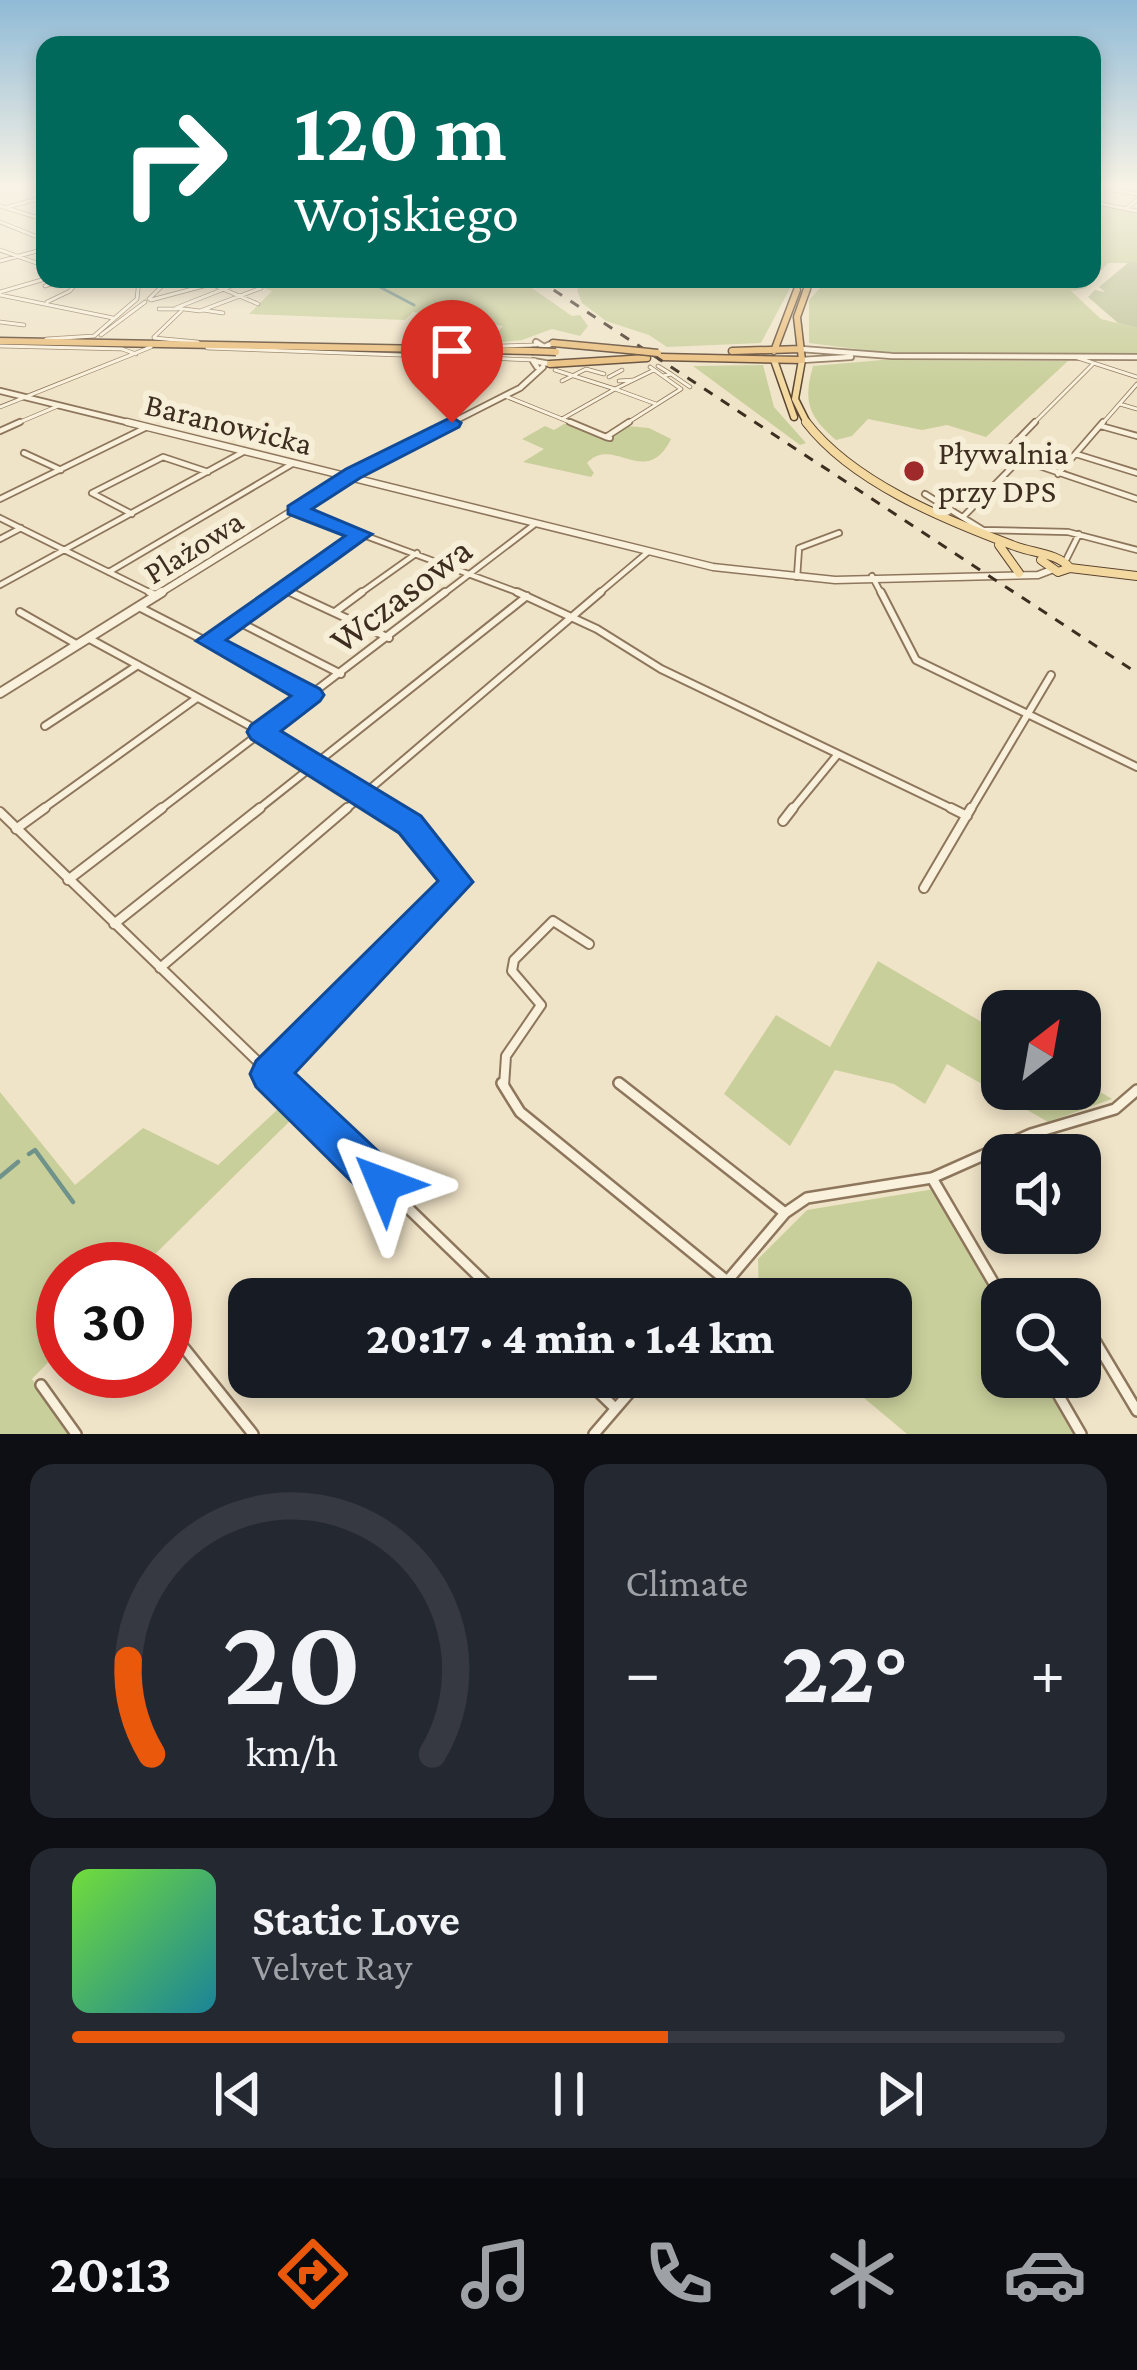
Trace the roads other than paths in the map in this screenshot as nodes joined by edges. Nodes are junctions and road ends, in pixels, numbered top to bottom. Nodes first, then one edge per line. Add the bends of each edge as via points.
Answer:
1 (6, 252) edge
2 (34, 252) edge
3 (19, 256) junction
4 (0, 261) edge
5 (36, 263) edge
6 (36, 285) edge
7 (67, 288) edge
8 (142, 288) edge
9 (159, 288) edge
10 (199, 288) edge
11 (219, 288) edge
12 (228, 288) edge
13 (261, 288) dead end
14 (803, 288) edge
15 (806, 288) edge
16 (223, 290) junction
17 (0, 296) edge
18 (242, 298) junction
19 (145, 300) junction
20 (44, 304) junction
21 (258, 304) dead end
22 (159, 309) dead end
23 (179, 310) junction
24 (202, 310) junction
25 (223, 313) dead end
26 (113, 318) junction
27 (0, 322) edge
28 (23, 325) dead end
29 (0, 342) edge
30 (92, 342) junction
31 (146, 346) junction
32 (207, 348) junction
33 (774, 349) junction
34 (801, 349) junction
35 (542, 356) junction
36 (912, 356) junction
37 (1076, 357) junction
38 (1137, 357) edge
39 (653, 358) junction
40 (774, 360) junction
41 (802, 360) junction
42 (1093, 364) junction
43 (572, 373) junction
44 (624, 375) junction
45 (667, 375) junction
46 (1137, 381) edge
47 (690, 387) dead end
48 (616, 389) junction
49 (0, 391) edge
50 (505, 396) junction
51 (27, 398) junction
52 (656, 404) junction
53 (1120, 404) junction
54 (58, 406) junction
55 (0, 407) edge
56 (1137, 409) edge
57 (562, 419) junction
58 (1101, 426) junction
59 (147, 427) junction
60 (0, 431) edge
61 (1137, 436) edge
62 (245, 452) junction
63 (25, 453) dead end
64 (1076, 454) junction
65 (1018, 461) junction
66 (292, 464) junction
67 (61, 470) junction
68 (208, 472) junction
69 (1137, 473) edge
70 (1058, 474) junction
71 (346, 478) junction
72 (925, 494) dead end
73 (0, 499) edge
74 (1137, 499) edge
75 (296, 510) junction
76 (132, 514) junction
77 (0, 518) edge
78 (963, 518) junction
79 (535, 524) junction
80 (20, 528) junction
81 (839, 533) dead end
82 (362, 534) junction
83 (1079, 534) junction
84 (0, 539) edge
85 (999, 545) junction
86 (64, 550) junction
87 (1137, 550) edge
88 (648, 552) junction
89 (417, 554) junction
90 (1066, 560) junction
91 (1045, 563) junction
92 (109, 572) junction
93 (474, 573) junction
94 (1016, 573) junction
95 (1137, 573) edge
96 (797, 577) junction
97 (873, 578) junction
98 (0, 585) edge
99 (283, 589) junction
100 (157, 596) junction
101 (527, 596) junction
102 (139, 607) junction
103 (20, 612) dead end
104 (334, 612) junction
105 (573, 617) junction
106 (237, 621) junction
107 (88, 638) junction
108 (389, 638) junction
109 (208, 641) junction
110 (78, 645) junction
111 (138, 665) junction
112 (340, 674) junction
113 (1051, 675) dead end
114 (0, 693) edge
115 (310, 695) junction
116 (196, 698) junction
117 (1026, 716) junction
118 (45, 726) dead end
119 (261, 732) junction
120 (838, 754) junction
121 (314, 765) junction
122 (1137, 767) edge
123 (364, 796) junction
124 (0, 812) edge
125 (967, 816) junction
126 (783, 821) dead end
127 (16, 829) junction
128 (68, 880) junction
129 (923, 888) dead end
130 (114, 924) junction
131 (589, 944) dead end
132 (160, 968) junction
133 (269, 1074) junction
134 (619, 1083) dead end
135 (1137, 1090) edge
136 (932, 1178) junction
137 (785, 1213) junction
138 (480, 1278) edge
139 (723, 1278) edge
140 (730, 1278) edge
141 (991, 1278) edge
142 (1101, 1351) edge
143 (192, 1358) edge
144 (50, 1398) edge
145 (605, 1398) edge
146 (625, 1398) edge
147 (1061, 1398) edge
148 (616, 1408) junction
149 (1137, 1411) edge
150 (76, 1434) edge
151 (253, 1434) edge
152 (594, 1434) edge
153 (1082, 1434) edge

1 - 3 street
2 - 3 street
3 - 4 street
3 - 5 street
6 - 17 street
7 - 20 street
8 - 19 street
9 - 19 street
10 - 19 street
11 - 16 street
12 - 16 street
13 - 18 street
14 - 33 highway
15 - 34 highway via 796,309
16 - 18 street
16 - 23 street
17 - 20 street
18 - 21 street
18 - 24 street
19 - 26 street
19 - 30 street
20 - 26 street
22 - 23 street
23 - 24 street
23 - 31 street
24 - 25 street
26 - 30 street
27 - 28 street
29 - 30 highway
29 - 31 street
30 - 31 highway
31 - 32 highway
31 - 35 highway
31 - 35 street via 520,345
31 - 51 street
32 - 35 highway
32 - 35 street
33 - 34 highway
33 - 39 highway
33 - 40 highway
34 - 36 street
34 - 41 highway
35 - 39 highway
35 - 39 highway
35 - 43 street
35 - 50 street, Plażowa
36 - 37 street
36 - 41 street
37 - 38 street
37 - 42 street
39 - 40 highway
39 - 44 street
39 - 45 street
40 - 41 highway
40 - 85 main road via 793,416 817,443 920,510
41 - 91 main road via 795,402 826,445 955,522
42 - 46 street
42 - 65 street via 1006,456
43 - 44 street
43 - 48 street
44 - 48 street
45 - 47 street
45 - 52 street via 681,389
46 - 53 street
48 - 52 street
48 - 57 street
49 - 51 street, Baranowicka
50 - 57 street
50 - 71 street, Plażowa
51 - 54 street, Baranowicka
51 - 55 street
52 - 57 street via 608,437
53 - 56 street
53 - 58 street
54 - 59 street, Baranowicka
54 - 60 street
58 - 61 street
58 - 64 street
59 - 62 street, Baranowicka
59 - 67 street
62 - 66 street, Baranowicka
62 - 68 street
63 - 67 street
64 - 69 street
64 - 70 street
65 - 70 street
65 - 78 street
66 - 71 street, Baranowicka
66 - 92 street
67 - 73 street
68 - 76 street
68 - 76 street via 163,457 92,493
70 - 74 street
71 - 75 street, Plażowa
71 - 79 street, Baranowicka
72 - 78 street
75 - 82 street
75 - 100 street, Plażowa
76 - 86 street
77 - 80 street
78 - 83 street via 987,531
79 - 88 street, Baranowicka
79 - 93 street, Wczasowa
80 - 84 street
80 - 86 street
81 - 96 street via 799,548
82 - 89 street
82 - 99 street
83 - 87 street
83 - 90 street
85 - 91 main road
85 - 94 main road
86 - 92 street
86 - 98 street
88 - 96 street, Baranowicka
88 - 105 street
89 - 93 street
89 - 104 street
90 - 91 main road
90 - 91 main road
90 - 95 main road
90 - 95 main road
91 - 94 street, Baranowicka
92 - 100 street
93 - 101 street
93 - 108 street, Wczasowa
94 - 97 street, Baranowicka
96 - 97 street, Baranowicka
97 - 117 street via 916,660
99 - 104 street
99 - 106 street
100 - 102 street, Plażowa
101 - 105 street
101 - 121 street
102 - 107 street, Plażowa
102 - 109 street
103 - 110 street
104 - 108 street
105 - 120 street
105 - 123 street
106 - 109 street
106 - 112 street
107 - 110 street, Plażowa
107 - 111 street
108 - 112 street, Wczasowa
109 - 115 street
110 - 114 street, Plażowa
111 - 116 street
111 - 118 street
112 - 115 street, Wczasowa
113 - 117 street
115 - 119 street, Wczasowa
116 - 119 street
116 - 127 street
117 - 122 street
117 - 125 street
119 - 121 street
119 - 128 street, Wczasowa
120 - 125 street
120 - 126 street
121 - 123 street
121 - 130 street
123 - 132 street
123 - 133 street via 418,833 457,882
124 - 127 street
125 - 129 street
127 - 128 street
128 - 130 street
130 - 132 street
131 - 139 street via 553,921 514,960 512,971 541,1006 503,1058 504,1088 520,1112
132 - 133 street
133 - 138 street
134 - 137 street
135 - 136 street via 1115,1109 1031,1134
136 - 137 street via 807,1198
136 - 141 street
137 - 140 street
142 - 149 street
143 - 151 street
144 - 150 street
145 - 148 street
146 - 148 street
147 - 153 street
148 - 152 street

